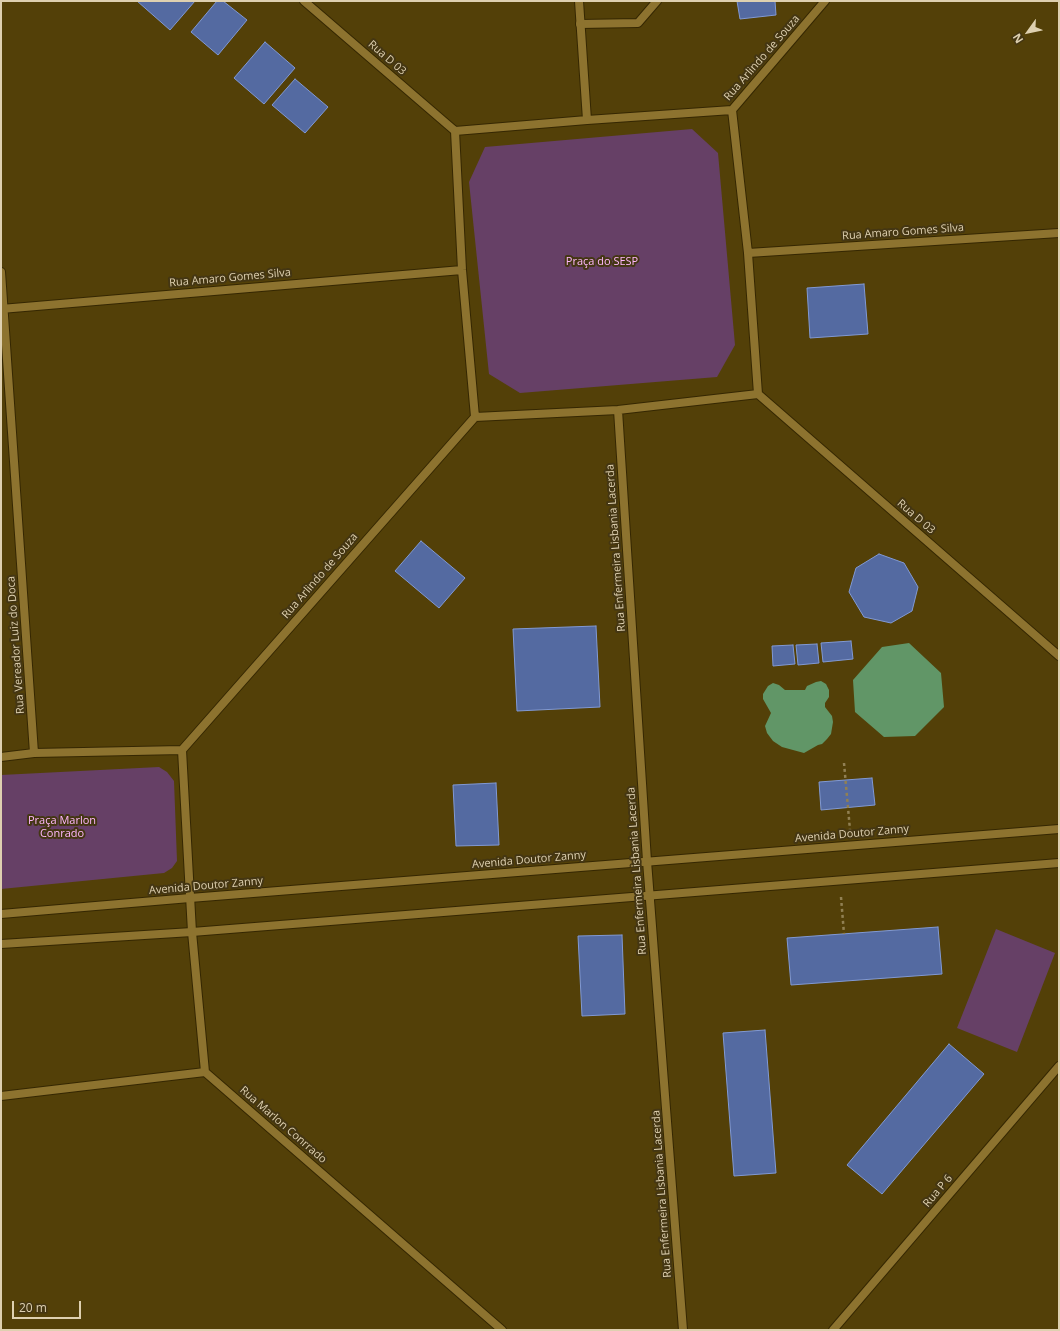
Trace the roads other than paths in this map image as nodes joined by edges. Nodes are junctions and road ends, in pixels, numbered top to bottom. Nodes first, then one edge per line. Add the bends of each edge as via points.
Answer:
1 (304, 1) edge
2 (579, 1) edge
3 (656, 1) edge
4 (825, 1) edge
5 (580, 24) junction
6 (732, 110) junction
7 (587, 120) junction
8 (455, 131) junction
9 (1059, 233) edge
10 (748, 253) junction
11 (462, 270) junction
12 (1, 272) edge
13 (2, 309) edge
14 (758, 394) junction
15 (618, 410) junction
16 (475, 417) junction
17 (1059, 656) edge
18 (182, 750) junction
19 (34, 753) junction
20 (1, 757) edge
21 (1059, 828) edge
22 (647, 861) junction
23 (1059, 863) edge
24 (650, 896) junction
25 (190, 898) junction
26 (1, 914) edge
27 (192, 932) junction
28 (1, 944) edge
29 (1059, 1066) edge
30 (205, 1072) junction
31 (1, 1096) edge
32 (502, 1330) edge
33 (683, 1330) edge
34 (833, 1330) edge

1 - 8 street, Rua D 03
2 - 5 street
3 - 5 street via 638,23
4 - 6 street, Rua Arlindo de Souza
5 - 7 street
6 - 7 street
6 - 10 street
7 - 8 street
8 - 11 street
9 - 10 street, Rua Amaro Gomes Silva
10 - 14 street
11 - 13 street, Rua Amaro Gomes Silva
11 - 16 street
12 - 13 street, Rua Vereador Luiz do Doca
13 - 19 street, Rua Vereador Luiz do Doca
14 - 15 street
14 - 17 street, Rua D 03
15 - 16 street
15 - 22 street, Rua Enfermeira Lisbania Lacerda
16 - 18 street, Rua Arlindo de Souza
18 - 19 street
18 - 25 street
19 - 20 street
21 - 22 street, Avenida Doutor Zanny
22 - 24 street, Rua Enfermeira Lisbania Lacerda
22 - 25 street, Avenida Doutor Zanny
23 - 24 street
24 - 27 street
24 - 33 street, Rua Enfermeira Lisbania Lacerda
25 - 26 street, Avenida Doutor Zanny
25 - 27 street
27 - 28 street
27 - 30 street
29 - 34 street, Rua P 6
30 - 31 street
30 - 32 street, Rua Marlon Conrrado

